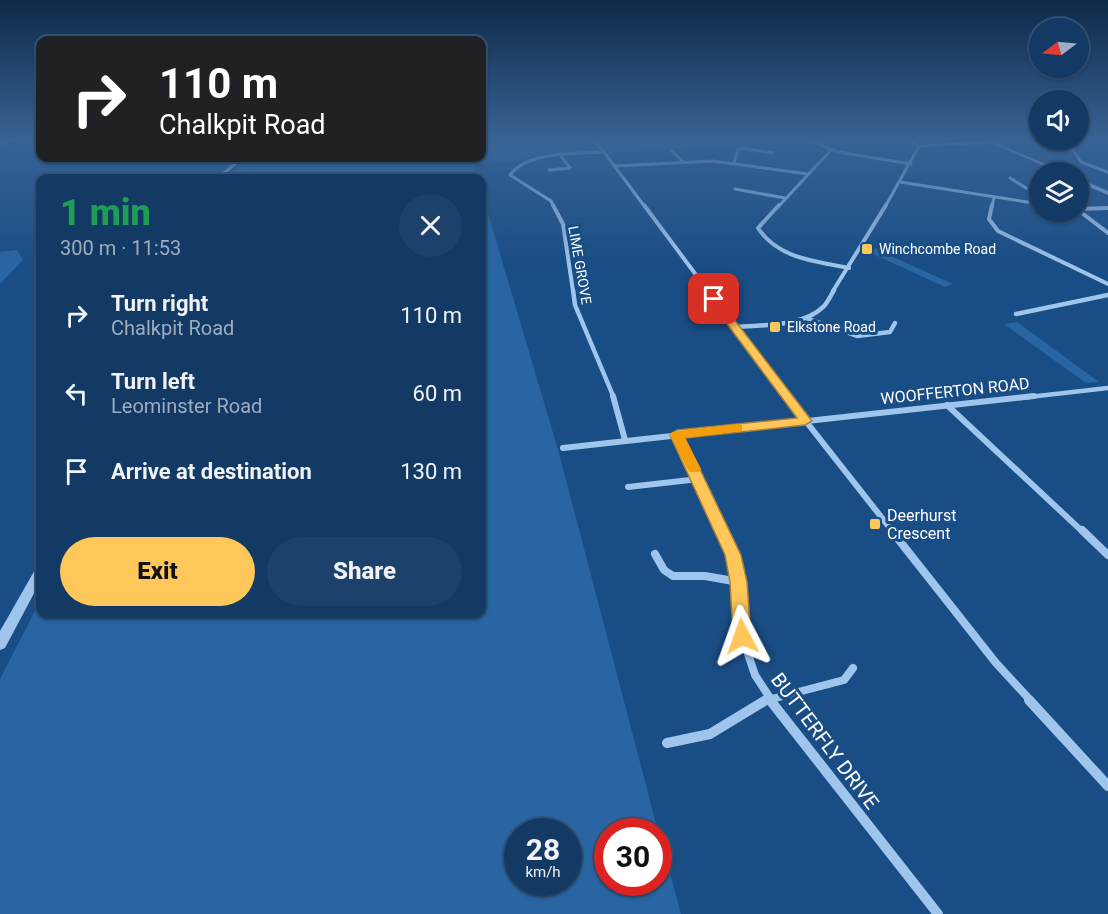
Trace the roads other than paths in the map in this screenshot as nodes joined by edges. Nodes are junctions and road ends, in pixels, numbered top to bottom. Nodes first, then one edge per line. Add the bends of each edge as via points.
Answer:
1 (520, 182) edge
2 (626, 182) edge
3 (801, 182) edge
4 (900, 182) joint
5 (1089, 185) edge
6 (735, 189) dead end
7 (1108, 193) edge
8 (994, 197) junction
9 (785, 198) junction
10 (1029, 202) edge
11 (1108, 208) edge
12 (1089, 209) edge
13 (1089, 218) edge
14 (1108, 233) edge
15 (849, 267) junction
16 (1108, 284) edge
17 (1108, 295) edge
18 (1016, 314) dead end
19 (806, 318) junction
20 (895, 323) dead end
21 (734, 327) junction
22 (1108, 388) edge
23 (947, 405) junction
24 (805, 421) junction
25 (677, 435) junction
26 (625, 440) junction
27 (563, 448) dead end
28 (699, 479) junction
29 (628, 487) dead end
30 (655, 554) dead end
31 (1108, 555) edge
32 (36, 578) edge
33 (739, 582) junction
34 (0, 644) edge
35 (853, 668) dead end
36 (769, 698) junction
37 (667, 743) dead end
38 (1108, 786) edge
39 (938, 914) edge

1 - 26 street, LIME GROVE via 551,201 563,224 575,305 615,400
2 - 21 street
3 - 9 street
4 - 8 street
4 - 15 street
5 - 7 street
6 - 9 street
8 - 10 street
8 - 16 street via 989,219 998,231
9 - 15 street via 758,228 763,237 793,255
11 - 12 street
13 - 14 street
15 - 19 street via 824,306
17 - 18 street
19 - 20 street via 843,334 865,337 890,332
19 - 21 street
21 - 24 street
22 - 23 street, WOOFFERTON ROAD
23 - 24 street, WOOFFERTON ROAD
23 - 31 street
24 - 25 street, WOOFFERTON ROAD
24 - 38 street via 996,663
25 - 26 street, WOOFFERTON ROAD
25 - 28 street, BUTTERFLY DRIVE
26 - 27 street, WOOFFERTON ROAD
28 - 29 street
28 - 33 street, BUTTERFLY DRIVE via 733,555
30 - 33 street via 661,568 677,578 698,576
32 - 34 street
33 - 36 street, BUTTERFLY DRIVE via 742,636 755,675
35 - 36 street via 844,680
36 - 37 street via 710,734
36 - 39 street, BUTTERFLY DRIVE

